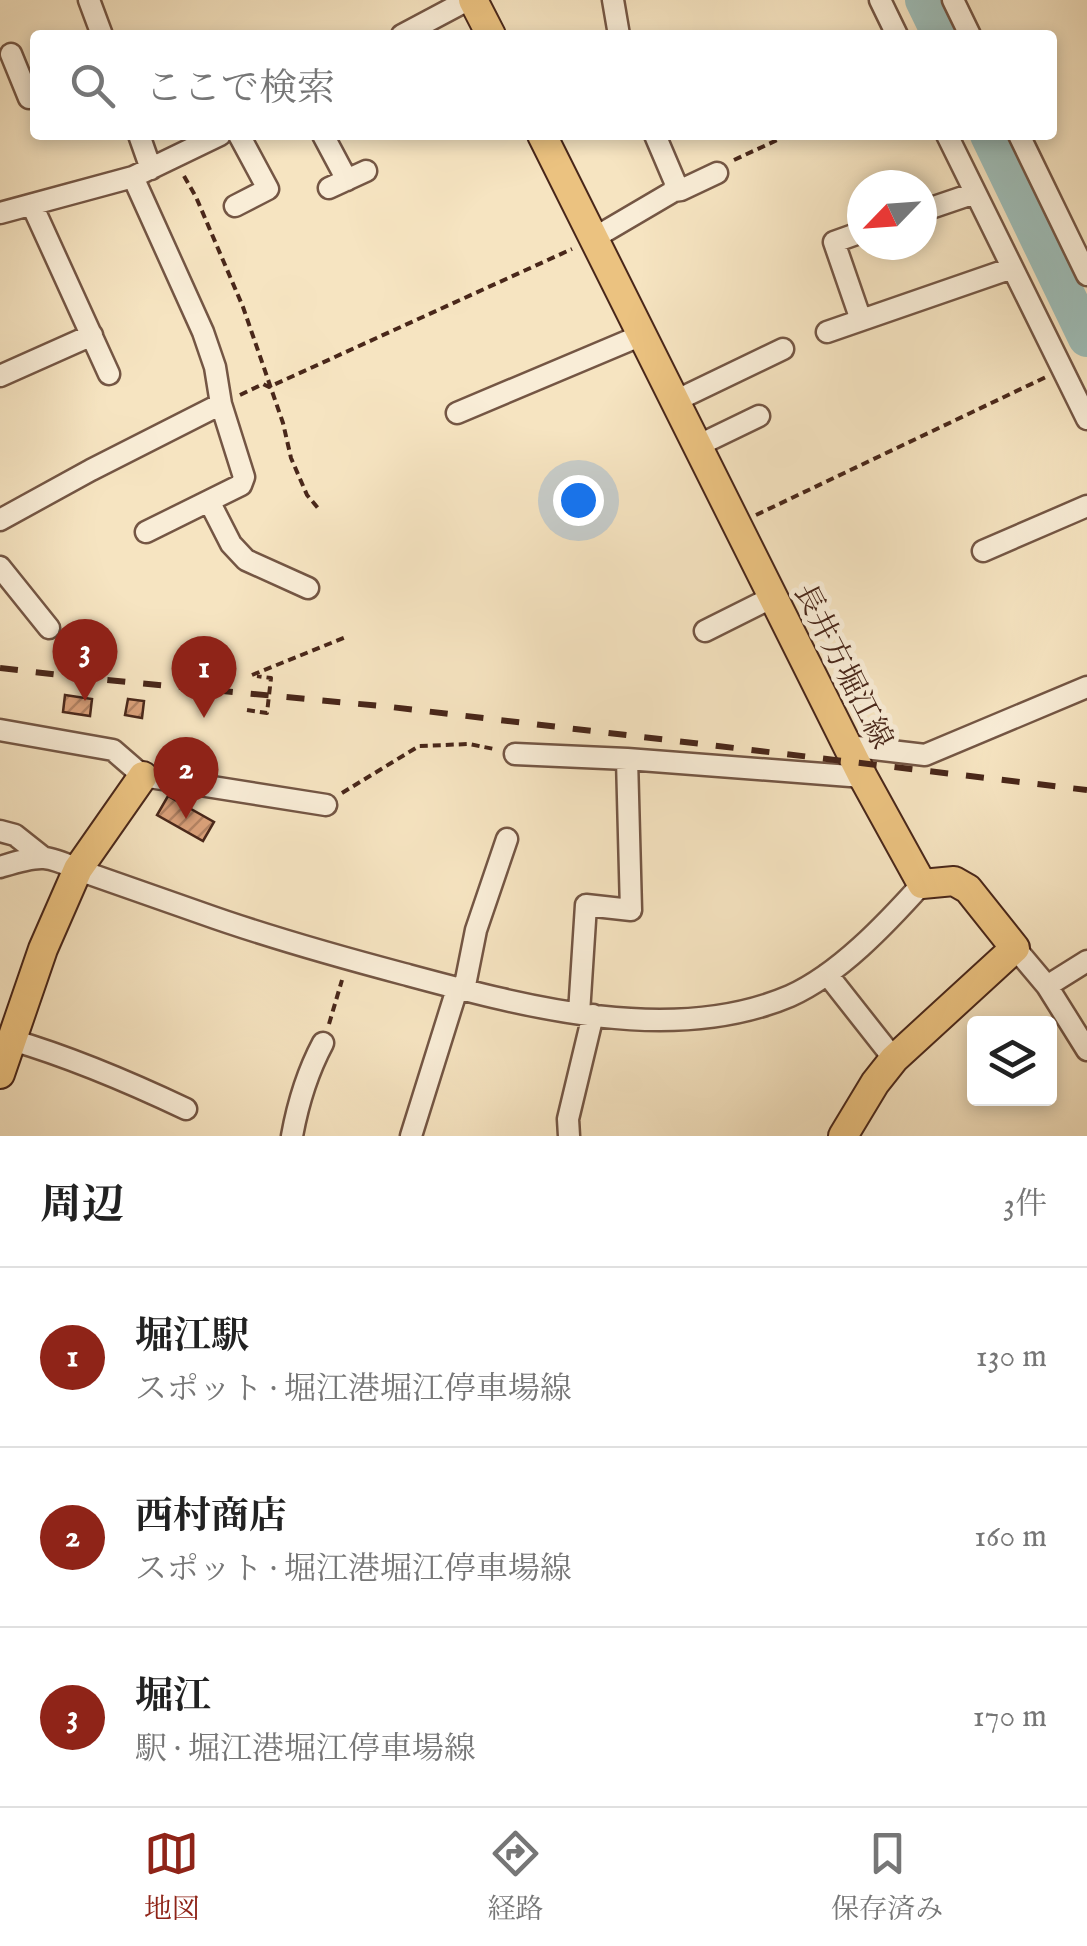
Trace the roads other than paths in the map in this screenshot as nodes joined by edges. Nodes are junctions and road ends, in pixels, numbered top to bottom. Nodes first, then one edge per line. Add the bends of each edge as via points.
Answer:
1 (89, 0) edge
2 (470, 0) edge
3 (612, 0) edge
4 (953, 0) edge
5 (880, 1) edge
6 (100, 30) edge
7 (412, 30) edge
8 (488, 30) edge
9 (617, 30) edge
10 (884, 30) edge
11 (894, 30) edge
12 (968, 30) edge
13 (10, 68) edge
14 (28, 98) dead end
15 (141, 140) edge
16 (210, 140) edge
17 (242, 140) edge
18 (326, 140) edge
19 (545, 140) edge
20 (656, 140) edge
21 (948, 140) edge
22 (1021, 140) edge
23 (152, 169) junction
24 (716, 173) road end
25 (348, 180) dead end
26 (674, 191) junction
27 (975, 193) junction
28 (32, 204) junction
29 (235, 206) dead end
30 (937, 206) edge
31 (0, 213) edge
32 (847, 237) edge
33 (594, 238) junction
34 (1012, 268) junction
35 (1087, 275) edge
36 (861, 320) junction
37 (827, 332) dead end
38 (92, 335) junction
39 (642, 335) junction
40 (784, 349) dead end
41 (109, 374) dead end
42 (0, 376) edge
43 (675, 401) junction
44 (221, 404) junction
45 (456, 411) dead end
46 (759, 416) dead end
47 (1087, 419) edge
48 (698, 446) junction
49 (209, 501) junction
50 (1087, 506) edge
51 (0, 520) edge
52 (146, 532) dead end
53 (983, 551) dead end
54 (0, 567) edge
55 (308, 588) dead end
56 (773, 597) junction
57 (49, 628) dead end
58 (704, 631) dead end
59 (1087, 687) edge
60 (0, 730) edge
61 (848, 746) junction
62 (515, 754) road end
63 (626, 759) junction
64 (143, 776) junction
65 (863, 777) junction
66 (326, 805) road end
67 (0, 831) edge
68 (507, 838) dead end
69 (44, 858) junction
70 (0, 866) edge
71 (78, 869) junction
72 (922, 884) junction
73 (1015, 948) junction
74 (1087, 961) edge
75 (826, 974) junction
76 (1048, 986) junction
77 (460, 989) junction
78 (586, 1014) junction
79 (12, 1040) junction
80 (324, 1043) road end
81 (1087, 1050) edge
82 (894, 1059) junction
83 (0, 1074) edge
84 (186, 1109) dead end
85 (292, 1136) edge
86 (412, 1136) edge
87 (568, 1136) edge
88 (844, 1136) edge

1 - 6 street
2 - 7 street
2 - 8 main road
3 - 9 street
4 - 12 street
5 - 10 street via 876,10
5 - 11 street
13 - 14 street
15 - 23 street
16 - 23 street
17 - 29 street via 268,189
18 - 25 street
19 - 33 main road, 長井方堀江線
20 - 26 street
21 - 27 street
22 - 35 street
23 - 28 street
23 - 44 street
24 - 26 street
26 - 33 street
27 - 30 street
27 - 34 street
28 - 31 street
28 - 38 street
32 - 36 street via 834,242
33 - 39 main road, 長井方堀江線
34 - 36 street
34 - 47 street
36 - 37 street
38 - 41 street
38 - 42 street
39 - 43 main road, 長井方堀江線
39 - 45 street
40 - 43 street
43 - 48 main road, 長井方堀江線
44 - 49 street via 244,477
44 - 51 street
46 - 48 street
48 - 56 main road, 長井方堀江線
49 - 52 street
49 - 55 street via 246,560
50 - 53 street
54 - 57 street
56 - 58 street
56 - 61 main road, 長井方堀江線
59 - 61 street via 925,755
60 - 64 street via 114,750
61 - 65 main road, 長井方堀江線
62 - 63 street
63 - 65 street
63 - 78 street via 630,910 586,905
64 - 66 street
64 - 71 main road
65 - 72 main road, 長井方堀江線
67 - 69 street
68 - 77 street
69 - 70 street
69 - 71 street
71 - 77 street via 230,923
71 - 79 main road
72 - 73 main road via 954,881 968,889
72 - 75 street
73 - 76 street
73 - 82 main road
74 - 76 street
75 - 78 street via 790,996 714,1016
75 - 82 street
76 - 81 street
77 - 78 street
77 - 86 street
78 - 87 street
79 - 83 main road
79 - 84 street via 92,1066
80 - 85 street via 310,1067
82 - 88 main road

